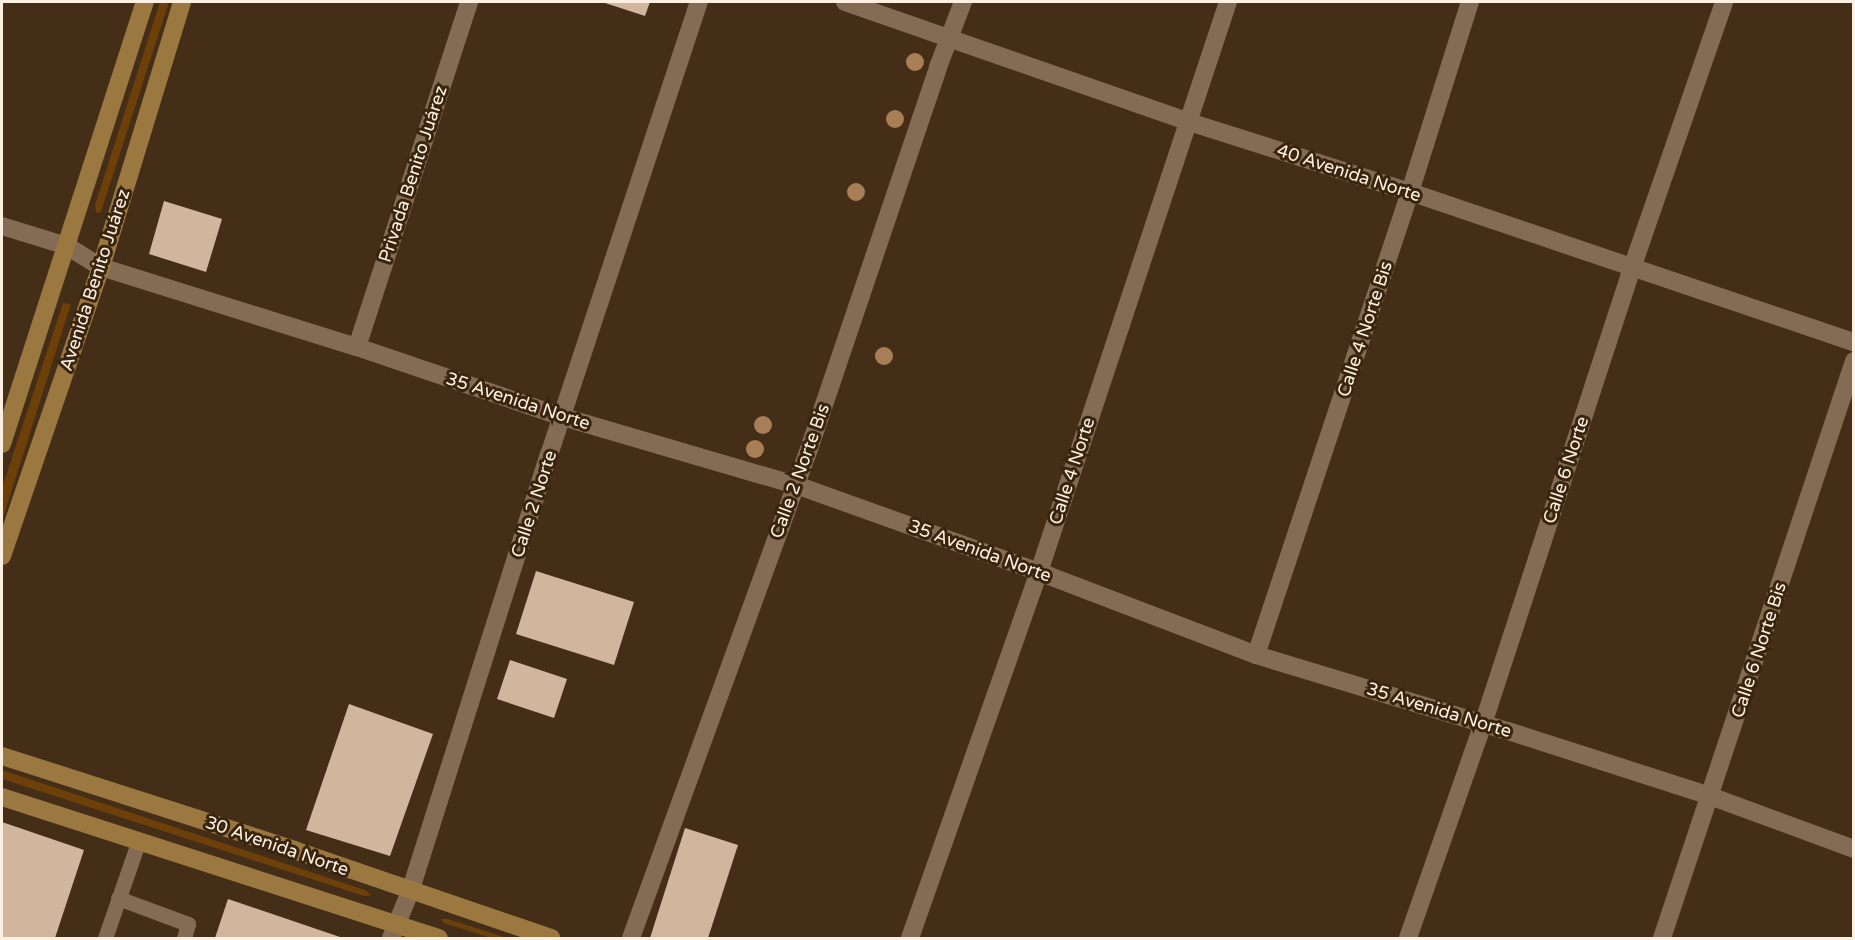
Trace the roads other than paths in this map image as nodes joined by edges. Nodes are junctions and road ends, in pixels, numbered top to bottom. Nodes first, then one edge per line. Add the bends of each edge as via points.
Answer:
1 (145, 2) edge
2 (182, 2) edge
3 (469, 2) edge
4 (699, 2) edge
5 (845, 2) edge
6 (963, 2) edge
7 (1228, 2) edge
8 (1470, 2) edge
9 (1724, 2) edge
10 (950, 39) junction
11 (1186, 121) junction
12 (1410, 192) junction
13 (2, 226) edge
14 (67, 246) junction
15 (101, 267) junction
16 (1632, 268) junction
17 (1854, 342) edge
18 (357, 347) junction
19 (1854, 361) edge
20 (563, 417) junction
21 (2, 444) edge
22 (796, 485) junction
23 (2, 556) edge
24 (1039, 572) junction
25 (1256, 655) junction
26 (1483, 724) junction
27 (2, 756) edge
28 (2, 796) edge
29 (1710, 796) junction
30 (139, 840) junction
31 (1854, 849) edge
32 (410, 892) junction
33 (118, 898) junction
34 (394, 932) edge
35 (105, 939) edge
36 (184, 939) edge
37 (439, 939) edge
38 (551, 939) edge
39 (631, 939) edge
40 (910, 939) edge
41 (1408, 939) edge
42 (1662, 939) edge

1 - 14 street, Avenida Benito Juárez
2 - 15 street, Avenida Benito Juárez
3 - 18 street, Privada Benito Juárez
4 - 20 street, Calle 2 Norte
5 - 10 street, 40 Avenida Norte
6 - 10 street, Calle 2 Norte Bis
7 - 11 street, Calle 4 Norte
8 - 12 street, Calle 4 Norte Bis
9 - 16 street, Calle 6 Norte
10 - 11 street, 40 Avenida Norte
10 - 22 street, Calle 2 Norte Bis
11 - 12 street, 40 Avenida Norte
11 - 24 street, Calle 4 Norte
12 - 16 street, 40 Avenida Norte
12 - 25 street, Calle 4 Norte Bis
13 - 14 street, 35 Avenida Norte
14 - 15 street, 35 Avenida Norte
14 - 21 street, Avenida Benito Juárez
15 - 18 street, 35 Avenida Norte
15 - 23 street, Avenida Benito Juárez
16 - 17 street, 40 Avenida Norte
16 - 26 street, Calle 6 Norte
18 - 20 street, 35 Avenida Norte
19 - 29 street, Calle 6 Norte Bis
20 - 22 street, 35 Avenida Norte
20 - 32 street, Calle 2 Norte
22 - 24 street, 35 Avenida Norte
22 - 39 street, Calle 2 Norte Bis
24 - 25 street, 35 Avenida Norte
24 - 40 street, Calle 4 Norte
25 - 26 street, 35 Avenida Norte
26 - 29 street, 35 Avenida Norte
26 - 41 street, Calle 6 Norte
27 - 32 street, 30 Avenida Norte via 294,850
28 - 30 street, 30 Avenida Norte
29 - 31 street, 35 Avenida Norte
29 - 42 street, Calle 6 Norte Bis
30 - 33 lane
30 - 34 street, 30 Avenida Norte
32 - 34 street, Calle 2 Norte
32 - 38 street, 30 Avenida Norte
33 - 35 lane
33 - 36 lane via 188,924
34 - 37 street, 30 Avenida Norte

